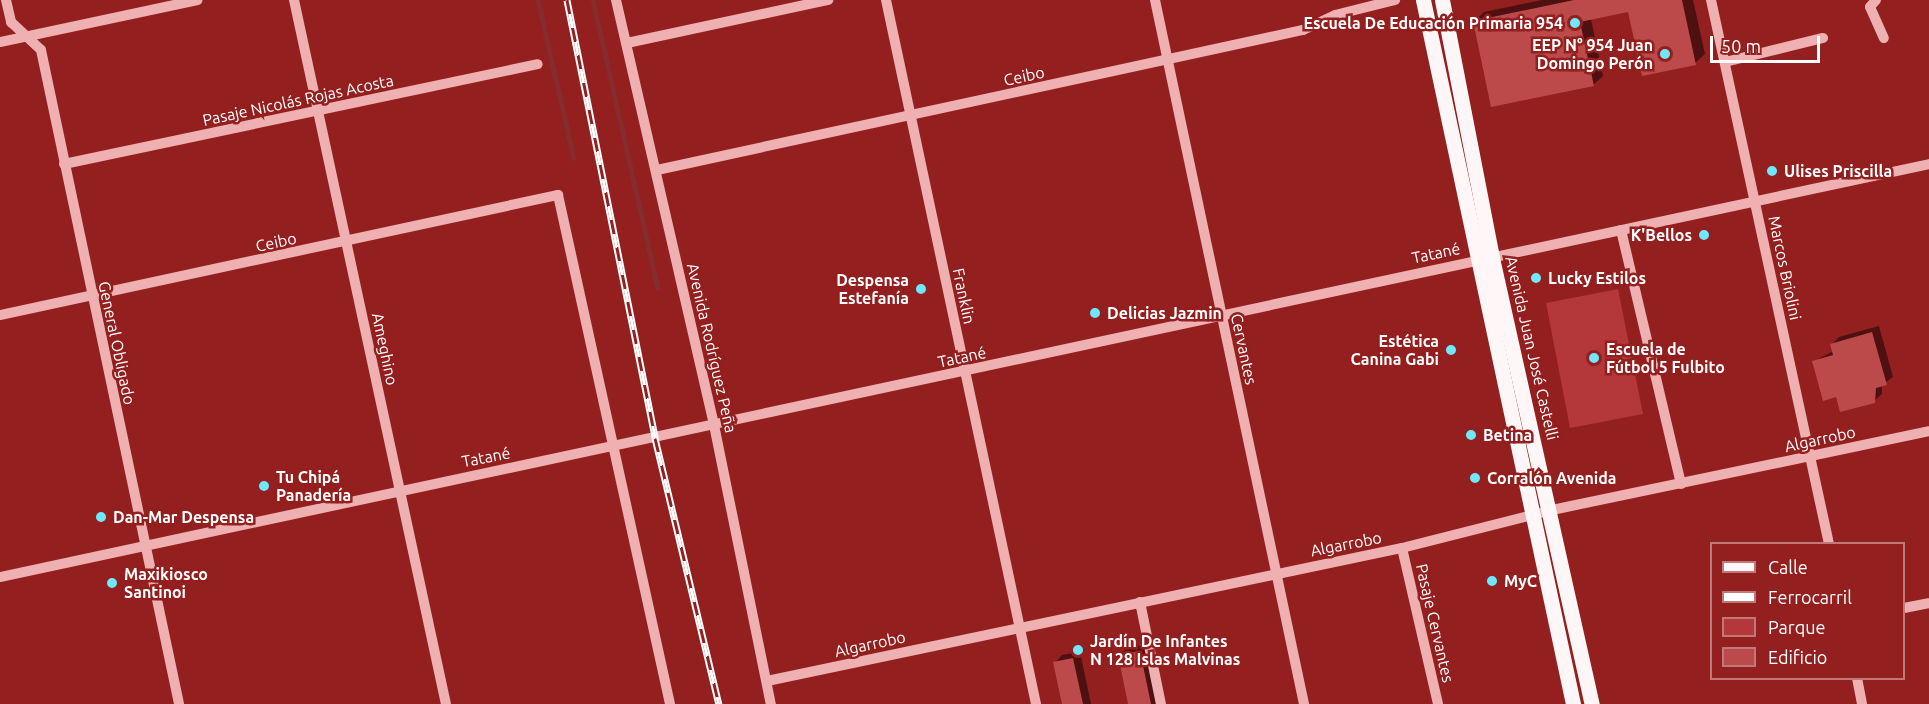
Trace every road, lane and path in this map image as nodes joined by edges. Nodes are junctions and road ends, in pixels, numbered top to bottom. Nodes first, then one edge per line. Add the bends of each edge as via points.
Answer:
1 (6, 0) edge
2 (198, 0) edge
3 (294, 0) edge
4 (616, 0) edge
5 (828, 0) edge
6 (886, 0) edge
7 (1155, 0) edge
8 (1395, 0) edge
9 (1423, 0) edge
10 (1442, 0) edge
11 (1711, 0) edge
12 (1876, 0) edge
13 (26, 36) junction
14 (1823, 38) dead end
15 (1884, 38) dead end
16 (0, 42) edge
17 (627, 43) junction
18 (1168, 60) junction
19 (1725, 62) junction
20 (538, 64) dead end
21 (317, 111) junction
22 (909, 116) junction
23 (64, 164) junction
24 (1929, 164) edge
25 (657, 170) junction
26 (1756, 201) junction
27 (1621, 230) junction
28 (347, 243) junction
29 (1486, 259) junction
30 (91, 295) junction
31 (0, 315) edge
32 (1221, 315) junction
33 (964, 372) junction
34 (714, 425) junction
35 (1929, 431) edge
36 (614, 447) junction
37 (1810, 456) junction
38 (1681, 484) junction
39 (399, 489) junction
40 (1551, 510) junction
41 (1533, 517) junction
42 (1828, 542) edge
43 (145, 546) junction
44 (1402, 548) junction
45 (1277, 572) junction
46 (0, 577) edge
47 (1140, 602) junction
48 (1929, 603) edge
49 (1905, 608) edge
50 (1020, 628) junction
51 (1857, 680) edge
52 (767, 681) junction
53 (667, 703) edge
54 (179, 704) edge
55 (446, 704) edge
56 (771, 704) edge
57 (1036, 704) edge
58 (1161, 704) edge
59 (1304, 704) edge
60 (1438, 704) edge
61 (1573, 704) edge
62 (1592, 704) edge
63 (1862, 704) edge

1 - 13 street, General Obligado via 11,21
2 - 13 street
3 - 21 street, Ameghino
4 - 17 street, Avenida Rodríguez Peña
5 - 17 street
6 - 22 street, Franklin
7 - 18 street, Cervantes
8 - 18 street, Ceibo via 1335,15 1303,30
9 - 29 main road, Avenida Juan José Castelli
10 - 29 main road, Avenida Juan José Castelli
11 - 19 street, Marcos Briolini
12 - 15 street via 1870,7
13 - 16 street
13 - 23 street, General Obligado via 41,50
14 - 19 street
17 - 25 street, Avenida Rodríguez Peña
18 - 22 street, Ceibo
18 - 32 street, Cervantes
19 - 26 street, Marcos Briolini
20 - 21 street, Pasaje Nicolás Rojas Acosta
21 - 23 street, Pasaje Nicolás Rojas Acosta
21 - 28 street, Ameghino
22 - 25 street, Ceibo
22 - 33 street, Franklin
23 - 30 street, General Obligado
24 - 26 street, Tatané
25 - 34 street, Avenida Rodríguez Peña
26 - 27 street, Tatané
26 - 37 street, Marcos Briolini
27 - 29 street, Tatané
27 - 38 street
28 - 30 street, Ceibo
28 - 36 street, Ceibo via 558,195
28 - 39 street, Ameghino
29 - 32 street, Tatané
29 - 40 main road, Avenida Juan José Castelli
29 - 41 main road, Avenida Juan José Castelli
30 - 31 street, Ceibo
30 - 43 street, General Obligado
32 - 33 street, Tatané
32 - 45 street, Cervantes
33 - 34 street, Tatané
33 - 50 street, Franklin
34 - 36 street, Tatané
34 - 52 street, Avenida Rodríguez Peña
35 - 37 street, Algarrobo
36 - 39 street, Tatané
36 - 53 street
37 - 38 street, Algarrobo
37 - 42 street, Marcos Briolini
38 - 40 street, Algarrobo
39 - 43 street, Tatané
39 - 55 street, Ameghino
40 - 41 street, Algarrobo
40 - 62 main road, Avenida Juan José Castelli
41 - 44 street, Algarrobo
41 - 61 main road, Avenida Juan José Castelli
43 - 46 street, Tatané
43 - 54 street, General Obligado
44 - 45 street, Algarrobo
44 - 60 street, Pasaje Cervantes
45 - 47 street, Algarrobo
45 - 59 street, Cervantes
47 - 50 street, Algarrobo
47 - 58 street
48 - 49 street
50 - 52 street, Algarrobo
50 - 57 street, Franklin
51 - 63 street
52 - 56 street, Avenida Rodríguez Peña

